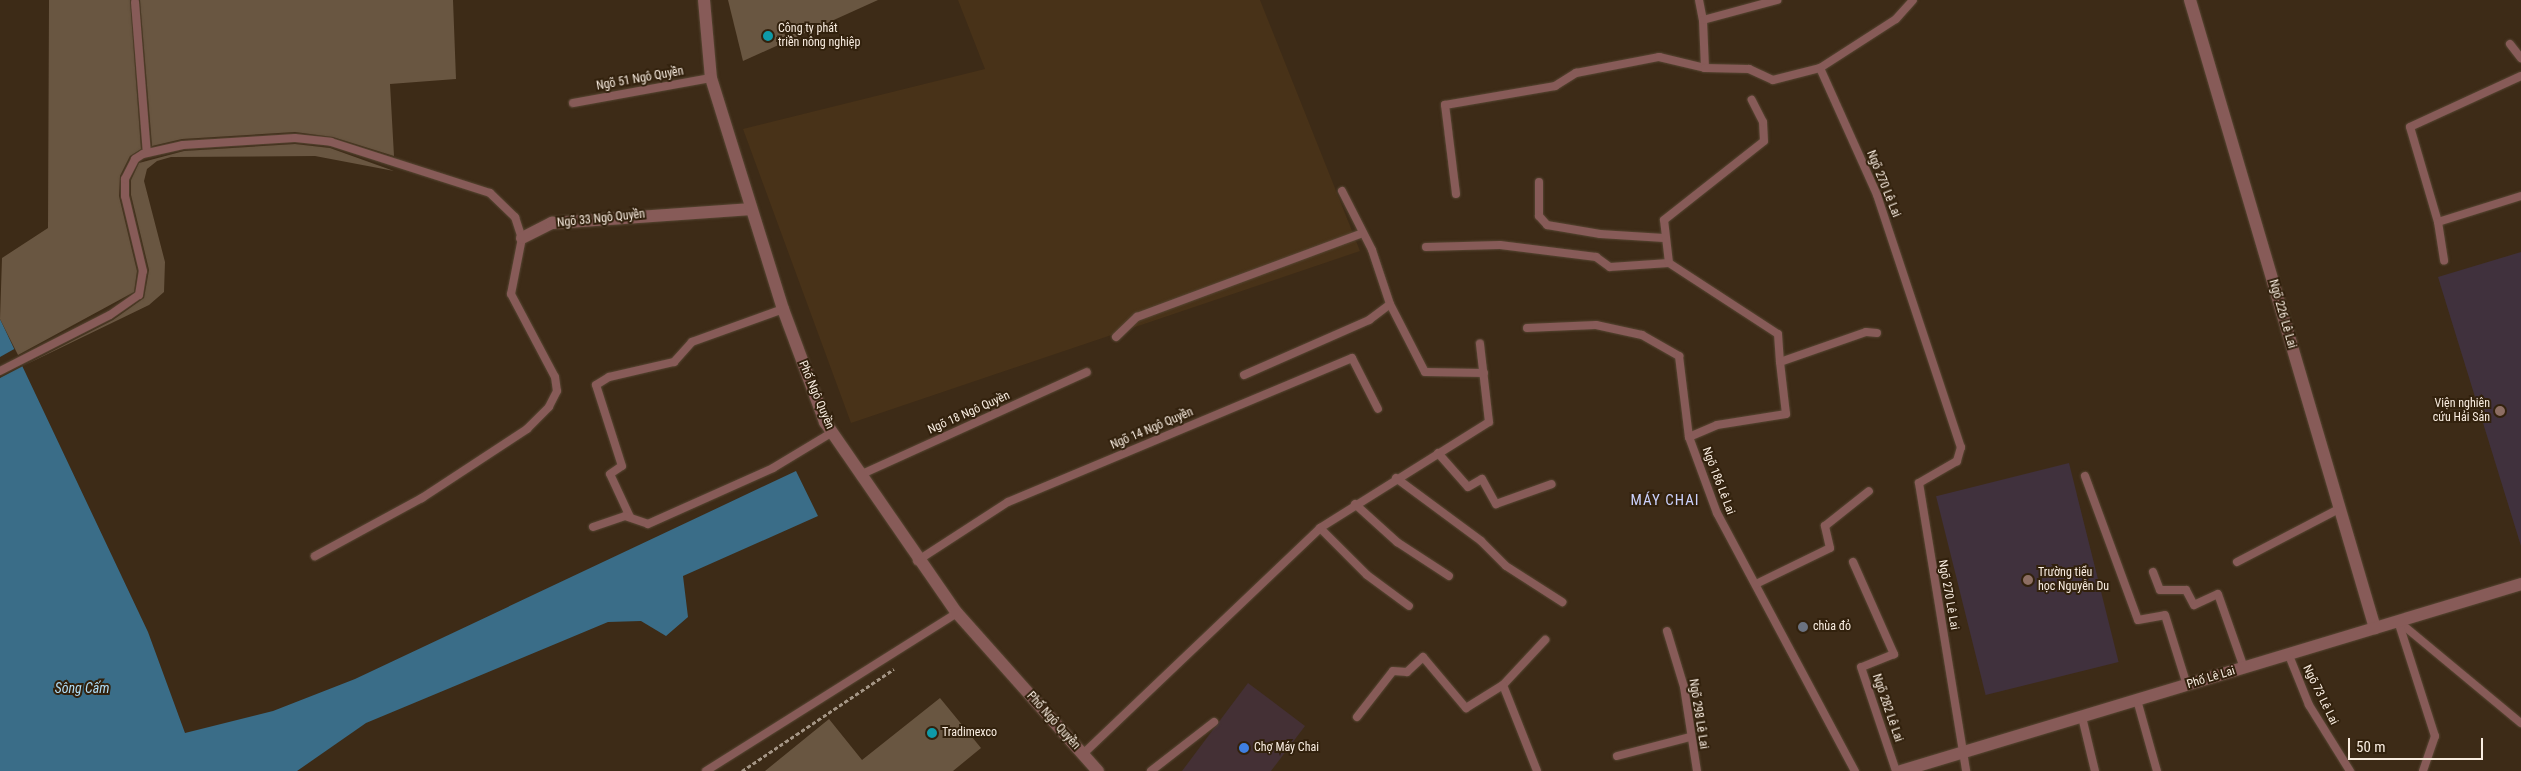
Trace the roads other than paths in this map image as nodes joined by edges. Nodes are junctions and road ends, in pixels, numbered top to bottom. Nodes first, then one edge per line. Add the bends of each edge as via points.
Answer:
1 (704, 0) edge
2 (1699, 0) edge
3 (1777, 0) edge
4 (1913, 0) edge
5 (2190, 0) edge
6 (135, 2) dead end
7 (1703, 20) junction
8 (2510, 44) dead end
9 (2521, 58) edge
10 (1705, 68) junction
11 (1820, 68) junction
12 (2521, 76) edge
13 (711, 78) junction
14 (1752, 100) dead end
15 (573, 103) dead end
16 (147, 153) junction
17 (1539, 182) dead end
18 (1342, 190) dead end
19 (1456, 194) dead end
20 (2521, 196) edge
21 (750, 209) junction
22 (2438, 222) junction
23 (1363, 232) junction
24 (522, 238) junction
25 (1664, 238) junction
26 (1426, 247) dead end
27 (2444, 261) dead end
28 (1669, 264) junction
29 (1390, 304) junction
30 (784, 309) junction
31 (1527, 328) dead end
32 (1877, 333) dead end
33 (1116, 337) dead end
34 (1480, 344) dead end
35 (1780, 362) junction
36 (0, 371) edge
37 (1087, 372) dead end
38 (1484, 372) junction
39 (1244, 375) dead end
40 (1378, 408) dead end
41 (831, 433) junction
42 (1689, 437) junction
43 (1438, 454) junction
44 (860, 475) junction
45 (2085, 476) dead end
46 (1396, 478) junction
47 (1552, 484) dead end
48 (1869, 491) dead end
49 (1354, 504) junction
50 (2339, 509) junction
51 (630, 517) junction
52 (593, 528) dead end
53 (1320, 528) junction
54 (315, 556) dead end
55 (917, 562) junction
56 (1853, 562) dead end
57 (2237, 562) dead end
58 (2153, 572) dead end
59 (1449, 576) dead end
60 (1756, 584) junction
61 (2521, 584) edge
62 (1562, 602) dead end
63 (1409, 606) dead end
64 (956, 614) junction
65 (2398, 621) junction
66 (2375, 628) junction
67 (1668, 631) dead end
68 (1545, 640) dead end
69 (2288, 653) junction
70 (2244, 668) junction
71 (2186, 685) junction
72 (1503, 686) junction
73 (2137, 700) junction
74 (1357, 717) dead end
75 (2082, 717) junction
76 (1214, 722) dead end
77 (2521, 723) edge
78 (1690, 736) junction
79 (1960, 753) junction
80 (1082, 754) junction
81 (1617, 756) dead end
82 (706, 771) edge
83 (1098, 771) edge
84 (1151, 771) edge
85 (1537, 771) edge
86 (1697, 771) edge
87 (1855, 771) edge
88 (1896, 771) edge
89 (1900, 771) edge
90 (1966, 771) edge
91 (2095, 771) edge
92 (2157, 771) edge
93 (2350, 771) edge
94 (2423, 771) edge

1 - 13 street, Phố Ngô Quyền
2 - 7 lane
3 - 7 lane
4 - 11 lane via 1896,19
5 - 50 street, Ngõ 226 Lê Lai
6 - 16 lane
7 - 10 lane
8 - 9 lane
10 - 11 lane via 1749,68 1772,80
10 - 19 lane via 1660,57 1576,73 1554,86 1445,105
11 - 79 lane, Ngõ 270 Lê Lai via 1877,196 1961,447 1957,461 1919,483
12 - 22 lane via 2410,126
13 - 15 lane, Ngõ 51 Ngô Quyền
13 - 21 street, Phố Ngô Quyền
14 - 25 lane via 1763,122 1764,141 1664,220
16 - 24 lane via 183,145 295,138 331,142 490,193 506,204
16 - 36 lane via 135,159 125,180 125,196 143,271 139,295 110,315
17 - 25 lane via 1539,216 1547,224 1600,234
18 - 23 lane
20 - 22 lane
21 - 24 street, Ngõ 33 Ngô Quyền via 552,223
21 - 30 street, Phố Ngô Quyền
22 - 27 lane
23 - 29 lane
23 - 33 lane via 1137,317
24 - 54 lane via 511,294 555,377 557,390 549,407 526,429 422,498
25 - 28 lane
26 - 28 lane via 1500,245 1596,257 1610,267
28 - 35 lane via 1778,334
29 - 38 lane via 1425,372
29 - 39 lane via 1369,320
30 - 41 street, Phố Ngô Quyền
30 - 51 lane via 689,344 674,362 609,377 596,385 622,466 610,474
31 - 42 lane, Ngõ 186 Lê Lai via 1596,325 1642,335 1679,356
32 - 35 lane via 1866,332
34 - 38 lane
35 - 42 lane via 1786,414 1717,424
37 - 44 lane, Ngõ 18 Ngô Quyền
38 - 43 lane via 1489,422
40 - 55 lane, Ngõ 14 Ngô Quyền via 1352,358 1008,502
41 - 44 street, Phố Ngô Quyền
41 - 51 lane via 756,476 648,524
42 - 60 lane, Ngõ 186 Lê Lai via 1717,513
43 - 46 lane
43 - 47 lane via 1468,488 1482,479 1496,504
44 - 55 street, Phố Ngô Quyền
45 - 71 lane via 2138,620 2165,615
46 - 49 lane
46 - 62 lane via 1481,541 1506,566
48 - 60 lane via 1825,526 1830,548
49 - 53 lane
49 - 59 lane via 1397,542
50 - 57 lane
50 - 66 street, Ngõ 226 Lê Lai
51 - 52 lane
53 - 63 lane via 1367,575
53 - 80 lane
55 - 64 street, Phố Ngô Quyền
56 - 88 lane, Ngõ 282 Lê Lai via 1894,654 1861,667
58 - 70 lane via 2160,590 2186,590 2194,605 2218,594
60 - 87 lane, Ngõ 186 Lê Lai
61 - 65 street, Phố Lê Lai
64 - 80 street, Phố Ngô Quyền
64 - 82 lane
65 - 66 street, Phố Lê Lai
65 - 77 lane
65 - 94 lane via 2434,736
66 - 69 street, Phố Lê Lai
67 - 78 lane, Ngõ 298 Lê Lai via 1684,687
68 - 72 lane
69 - 70 street, Phố Lê Lai
69 - 93 lane, Ngõ 73 Lê Lai via 2309,705
70 - 71 street, Phố Lê Lai
71 - 73 street, Phố Lê Lai
72 - 74 lane via 1466,708 1423,657 1407,672 1393,670
72 - 85 lane
73 - 75 street, Phố Lê Lai
73 - 92 lane
75 - 79 street, Phố Lê Lai
75 - 91 lane
76 - 84 lane
78 - 81 lane
78 - 86 lane, Ngõ 298 Lê Lai
79 - 89 street, Phố Lê Lai
79 - 90 lane
80 - 83 street, Phố Ngô Quyền

